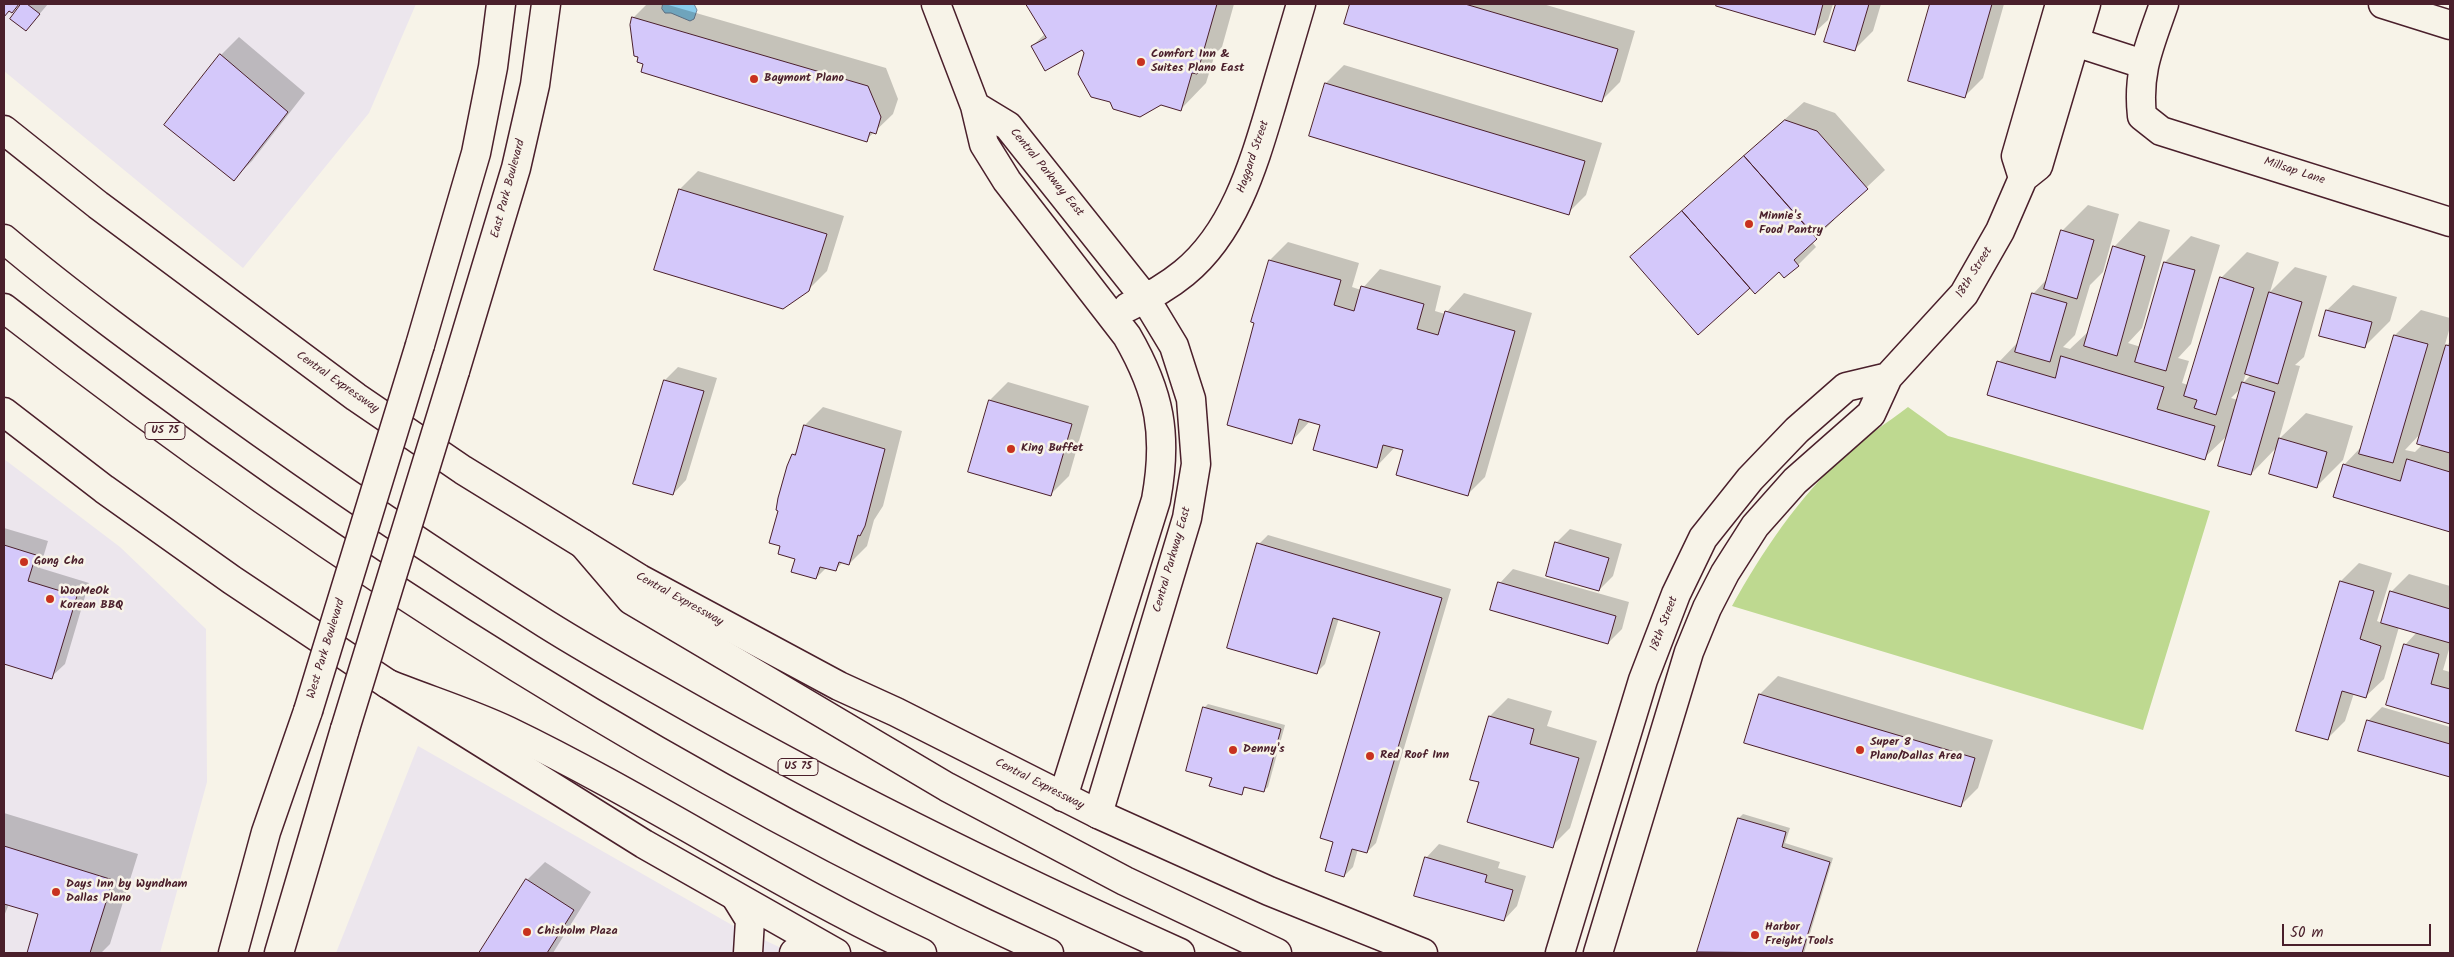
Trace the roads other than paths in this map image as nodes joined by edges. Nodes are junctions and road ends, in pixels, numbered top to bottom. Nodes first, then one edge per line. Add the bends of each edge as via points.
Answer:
1 (501, 4) edge
2 (546, 4) edge
3 (936, 4) edge
4 (1301, 4) edge
5 (2060, 4) edge
6 (2086, 4) edge
7 (2164, 4) edge
8 (2383, 4) edge
9 (2450, 25) edge
10 (2075, 42) junction
11 (2143, 64) junction
12 (974, 106) junction
13 (4, 130) edge
14 (2023, 178) junction
15 (2450, 222) edge
16 (4, 239) edge
17 (1145, 298) junction
18 (4, 308) edge
19 (1112, 314) junction
20 (1888, 377) junction
21 (4, 412) edge
22 (1783, 444) junction
23 (1809, 469) junction
24 (1160, 478) junction
25 (1193, 482) junction
26 (583, 544) junction
27 (1139, 555) junction
28 (1173, 565) junction
29 (388, 684) junction
30 (1624, 738) junction
31 (1660, 749) junction
32 (1063, 797) junction
33 (1098, 814) junction
34 (737, 899) junction
35 (233, 953) edge
36 (280, 953) edge
37 (748, 953) edge
38 (794, 953) edge
39 (836, 953) edge
40 (922, 953) edge
41 (1049, 953) edge
42 (1180, 953) edge
43 (1277, 953) edge
44 (1423, 953) edge
45 (1560, 953) edge
46 (1598, 953) edge

1 - 35 main road, West Park Boulevard, bridge via 493,67 476,153 308,711 266,832
2 - 36 main road, East Park Boulevard, bridge via 535,85 516,168
3 - 12 main road
4 - 17 main road, Haggard Street via 1251,172 1237,203 1209,248 1184,274
5 - 14 main road via 2016,156
6 - 10 main road, 18th Street
7 - 11 main road
8 - 9 main road
10 - 11 main road
10 - 14 main road, 18th Street via 2038,166
11 - 15 main road, Millsap Lane via 2139,91 2142,116 2161,131
12 - 17 main road, Central Parkway East via 1008,126
12 - 19 main road via 984,144 1007,181
13 - 26 main road, Central Expressway via 98,206 356,397 463,470
14 - 20 main road, 18th Street via 2000,231 1964,294
16 - 42 main road, US 75 via 131,339 346,494 548,626 744,738 924,834
17 - 19 main road, Haggard Street
17 - 25 main road, Central Parkway East via 1174,346 1192,399 1196,464
18 - 41 main road, US 75 via 227,475 347,558 478,642 608,722 768,812
19 - 24 main road via 1142,362 1160,413
20 - 22 main road, 18th Street via 1846,387
20 - 23 main road, 18th Street via 1871,414
21 - 29 main road via 104,489 232,580
22 - 23 main road
22 - 30 main road, 18th Street via 1703,538 1676,594
23 - 31 main road, 18th Street via 1754,526 1725,573 1689,652
24 - 25 main road
24 - 27 main road
25 - 28 main road, Central Parkway East via 1187,518
26 - 32 main road, Central Expressway via 657,588 830,681
26 - 43 main road via 631,600 938,782 1125,881
27 - 28 main road
27 - 32 main road
28 - 33 main road, Central Parkway East
29 - 34 main road
29 - 40 main road via 506,730 604,780 817,901
30 - 31 main road
30 - 45 main road, 18th Street
31 - 46 main road, 18th Street
32 - 33 main road, Central Expressway
33 - 44 main road, Central Expressway via 1269,891
34 - 37 main road via 750,920
34 - 39 main road
38 - 39 main road via 807,949

